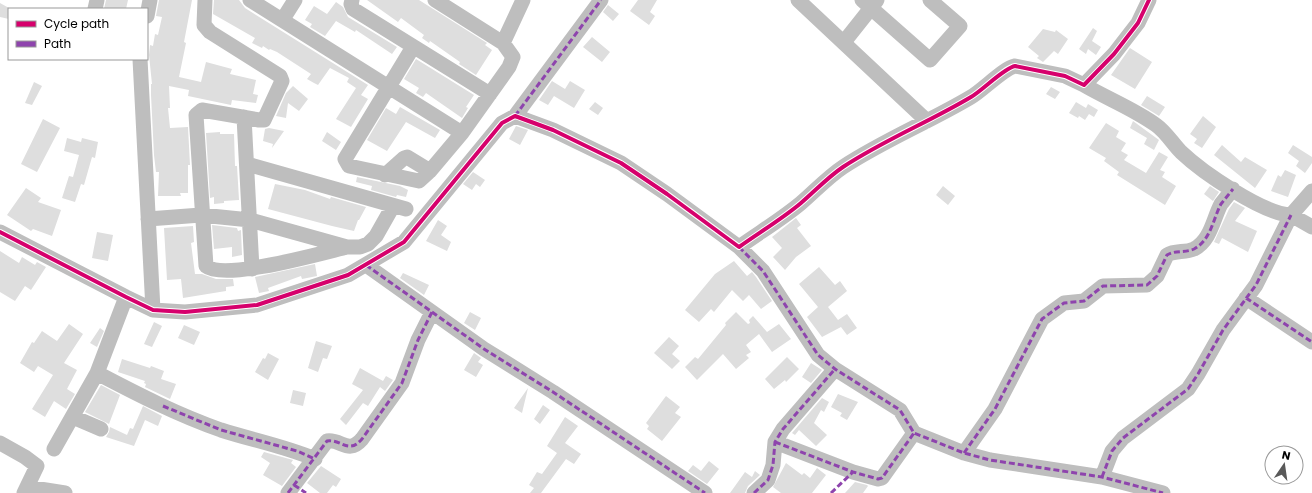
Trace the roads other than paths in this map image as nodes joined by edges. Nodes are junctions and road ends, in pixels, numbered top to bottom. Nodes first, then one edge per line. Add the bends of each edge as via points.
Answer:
1 (150, 0) edge
2 (205, 0) edge
3 (250, 0) edge
4 (295, 0) edge
5 (352, 0) edge
6 (435, 0) edge
7 (523, 0) edge
8 (601, 0) edge
9 (798, 0) edge
10 (930, 0) edge
11 (1149, 0) edge
12 (870, 2) edge
13 (148, 11) edge
14 (283, 19) junction
15 (844, 42) junction
16 (503, 43) junction
17 (413, 47) junction
18 (140, 60) edge
19 (1084, 85) junction
20 (388, 86) junction
21 (490, 94) junction
22 (515, 116) junction
23 (244, 117) junction
24 (927, 121) junction
25 (462, 133) junction
26 (247, 164) junction
27 (430, 171) junction
28 (385, 175) junction
29 (1233, 189) junction
30 (1312, 191) edge
31 (1291, 214) junction
32 (201, 215) junction
33 (148, 219) junction
34 (250, 220) junction
35 (1312, 227) edge
36 (0, 232) edge
37 (347, 247) junction
38 (739, 247) junction
39 (366, 265) junction
40 (252, 269) junction
41 (126, 297) junction
42 (1246, 298) junction
43 (153, 310) junction
44 (432, 312) junction
45 (1312, 342) edge
46 (835, 370) junction
47 (96, 373) junction
48 (73, 417) junction
49 (101, 429) dead end
50 (914, 433) junction
51 (775, 442) junction
52 (0, 443) edge
53 (54, 449) dead end
54 (964, 453) junction
55 (315, 459) junction
56 (1102, 477) junction
57 (25, 490) edge
58 (296, 490) edge
59 (65, 493) edge
60 (704, 493) edge
61 (754, 493) edge
62 (1163, 493) edge

1 - 13 street
2 - 23 street via 204,25 210,32 282,79 266,118 262,120
3 - 14 street
4 - 14 street
5 - 17 street via 353,9
6 - 16 street
7 - 16 street
8 - 22 street
9 - 15 street
10 - 12 street via 960,26 930,60
11 - 19 street via 1138,23 1114,54
12 - 15 street
14 - 20 street
15 - 24 street
16 - 21 street via 511,53 512,62
17 - 20 street
17 - 21 street
18 - 33 street
19 - 24 street via 1065,76 1015,66 1008,67 972,97
19 - 29 street via 1157,126 1202,170
20 - 25 street
20 - 28 street via 345,161 348,166
21 - 25 street
22 - 38 street via 553,130 620,163
22 - 39 street via 502,123 404,242
23 - 26 street
23 - 32 street via 202,110 196,115
24 - 38 street via 887,140 841,168 800,204
25 - 27 street
26 - 34 street
26 - 37 street via 400,208 368,244
27 - 28 street via 416,181
27 - 28 street via 407,157
29 - 31 street via 1281,214
29 - 54 street via 1222,204 1201,245 1190,251 1167,255 1158,276 1153,281 1139,286 1103,286 1084,301 1064,303 1042,319 995,409
30 - 31 street
31 - 35 street
31 - 42 street via 1256,284
32 - 33 street
32 - 34 street
32 - 40 street via 206,266 214,270
33 - 43 street
34 - 37 street
34 - 40 street
36 - 41 street
37 - 40 street
38 - 46 street via 764,271 818,355
39 - 43 street via 322,285 257,305 186,312
39 - 44 street
41 - 43 street
41 - 47 street
42 - 45 street
42 - 56 street via 1188,389 1123,438 1112,451
44 - 55 street via 418,340 402,384 362,439 355,446 327,441
44 - 60 street
46 - 50 street via 900,410
46 - 51 street via 783,429
47 - 48 street
47 - 55 street via 163,406 221,430 297,451
48 - 49 street
48 - 53 street
50 - 51 street via 882,478 878,479
50 - 54 street
51 - 61 street via 773,465 768,480
52 - 57 street via 37,466
54 - 56 street via 990,460
55 - 58 street
56 - 62 street
57 - 59 street

